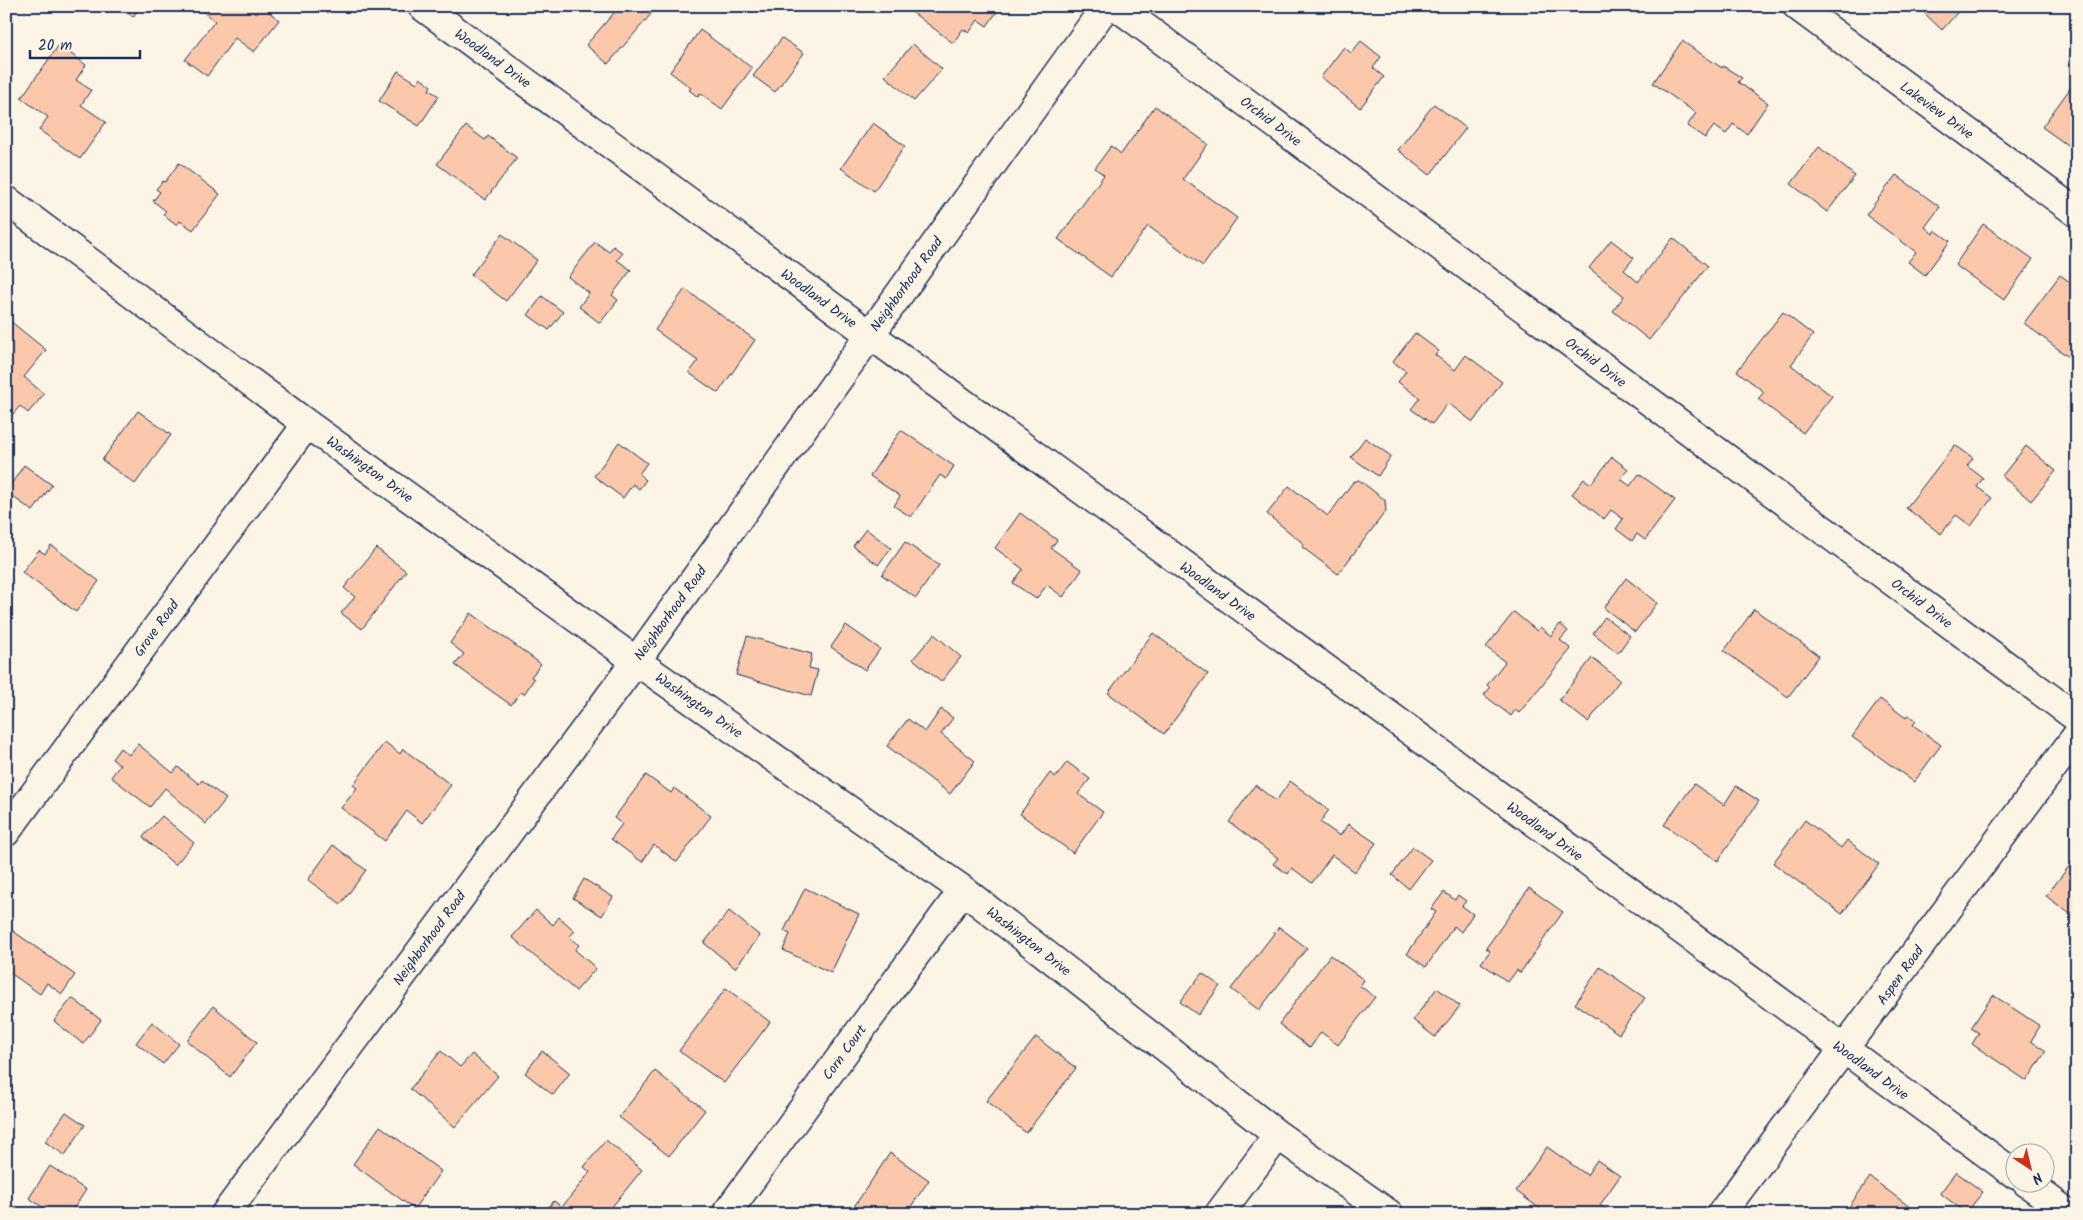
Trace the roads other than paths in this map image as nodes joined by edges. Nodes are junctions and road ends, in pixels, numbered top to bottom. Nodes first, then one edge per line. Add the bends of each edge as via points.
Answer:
1 (422, 6) edge
2 (1106, 6) edge
3 (1116, 6) edge
4 (1796, 6) edge
5 (6, 200) edge
6 (2077, 213) edge
7 (870, 335) junction
8 (306, 424) junction
9 (636, 661) junction
10 (2077, 718) edge
11 (2077, 735) edge
12 (6, 832) edge
13 (963, 890) junction
14 (1844, 1050) junction
15 (1278, 1135) junction
16 (2006, 1168) edge
17 (2039, 1192) edge
18 (225, 1214) edge
19 (726, 1214) edge
20 (1219, 1214) edge
21 (1389, 1214) edge
22 (1721, 1214) edge
23 (2069, 1214) edge

1 - 7 street, Woodland Drive
2 - 7 street, Neighborhood Road
3 - 10 street, Orchid Drive
4 - 6 street, Lakeview Drive
5 - 8 street, Washington Drive
7 - 9 street, Neighborhood Road
7 - 14 street, Woodland Drive
8 - 9 street, Washington Drive
8 - 12 street, Grove Road
9 - 13 street, Washington Drive
9 - 18 street, Neighborhood Road
11 - 14 street, Aspen Road
13 - 15 street, Washington Drive
13 - 19 street, Corn Court
14 - 16 street, Woodland Drive
14 - 22 street, Aspen Road
15 - 20 street
15 - 21 street, Washington Drive
17 - 23 street

